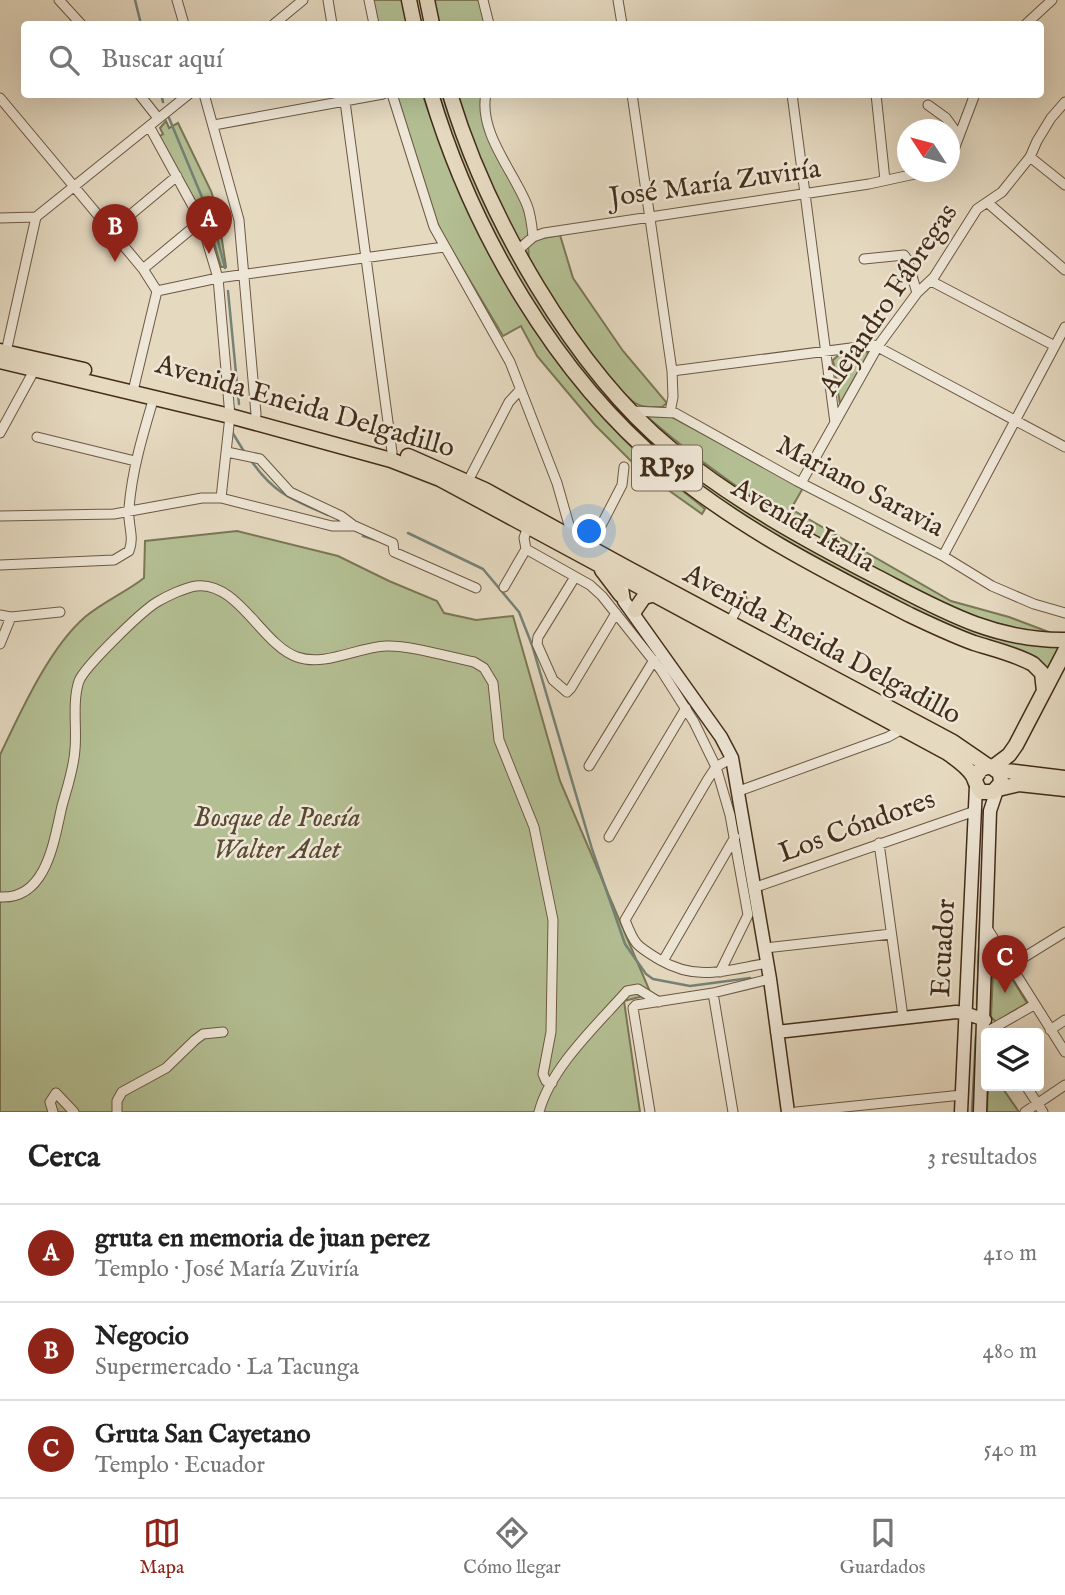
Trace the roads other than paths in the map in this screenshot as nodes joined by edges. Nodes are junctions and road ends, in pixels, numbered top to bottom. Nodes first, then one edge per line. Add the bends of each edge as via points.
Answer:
1 (60, 0) edge
2 (177, 0) edge
3 (303, 0) edge
4 (328, 0) edge
5 (369, 0) edge
6 (409, 0) edge
7 (427, 0) edge
8 (483, 0) edge
9 (618, 0) edge
10 (1052, 0) edge
11 (78, 21) edge
12 (183, 21) edge
13 (278, 21) edge
14 (332, 21) edge
15 (373, 21) edge
16 (413, 21) edge
17 (431, 21) edge
18 (488, 21) edge
19 (622, 21) edge
20 (1029, 21) edge
21 (0, 98) edge
22 (142, 98) edge
23 (184, 98) edge
24 (205, 98) edge
25 (344, 98) edge
26 (393, 98) edge
27 (432, 98) edge
28 (452, 98) edge
29 (485, 98) edge
30 (633, 98) edge
31 (793, 98) edge
32 (877, 98) edge
33 (973, 98) edge
34 (1065, 102) edge
35 (928, 106) dead end
36 (158, 118) junction
37 (947, 119) edge
38 (214, 125) junction
39 (149, 126) junction
40 (960, 131) edge
41 (1030, 157) junction
42 (177, 176) junction
43 (897, 178) edge
44 (885, 180) junction
45 (1065, 185) edge
46 (73, 187) junction
47 (805, 194) junction
48 (988, 202) junction
49 (650, 216) junction
50 (36, 217) junction
51 (0, 218) edge
52 (201, 221) junction
53 (111, 231) junction
54 (533, 237) junction
55 (443, 247) junction
56 (517, 251) junction
57 (365, 258) junction
58 (864, 259) dead end
59 (143, 269) junction
60 (1065, 270) edge
61 (245, 274) junction
62 (218, 278) junction
63 (931, 281) junction
64 (158, 291) junction
65 (917, 293) junction
66 (1065, 327) edge
67 (878, 346) junction
68 (1055, 346) junction
69 (826, 349) junction
70 (2, 355) edge
71 (37, 363) junction
72 (672, 371) junction
73 (134, 387) junction
74 (520, 390) junction
75 (154, 397) junction
76 (229, 411) junction
77 (632, 411) junction
78 (670, 412) junction
79 (255, 418) junction
80 (1015, 421) junction
81 (835, 423) junction
82 (0, 433) edge
83 (37, 437) dead end
84 (1065, 447) edge
85 (227, 452) junction
86 (392, 456) junction
87 (135, 461) junction
88 (624, 467) dead end
89 (468, 481) junction
90 (801, 482) junction
91 (221, 498) junction
92 (128, 511) junction
93 (0, 516) edge
94 (355, 526) junction
95 (528, 526) junction
96 (573, 539) junction
97 (526, 549) junction
98 (943, 556) junction
99 (591, 557) junction
100 (0, 565) edge
101 (628, 575) junction
102 (575, 577) junction
103 (504, 587) dead end
104 (476, 588) dead end
105 (655, 594) junction
106 (621, 595) junction
107 (742, 599) dead end
108 (60, 612) dead end
109 (616, 613) junction
110 (1065, 613) edge
111 (636, 614) junction
112 (0, 615) edge
113 (11, 617) junction
114 (730, 622) junction
115 (1065, 640) edge
116 (0, 643) edge
117 (1065, 651) edge
118 (653, 660) junction
119 (1044, 691) junction
120 (686, 708) junction
121 (904, 729) junction
122 (732, 758) junction
123 (589, 766) dead end
124 (716, 767) junction
125 (993, 768) junction
126 (1065, 778) edge
127 (975, 782) junction
128 (1065, 789) edge
129 (998, 790) junction
130 (739, 791) junction
131 (975, 811) junction
132 (609, 837) dead end
133 (735, 837) junction
134 (879, 843) junction
135 (755, 887) junction
136 (0, 897) edge
137 (987, 928) junction
138 (1065, 932) edge
139 (891, 934) junction
140 (765, 948) junction
141 (663, 961) junction
142 (768, 963) junction
143 (1010, 966) junction
144 (720, 972) junction
145 (770, 979) junction
146 (713, 993) junction
147 (659, 1002) junction
148 (1034, 1005) junction
149 (965, 1013) junction
150 (903, 1017) junction
151 (1065, 1020) edge
152 (989, 1028) edge
153 (1051, 1030) junction
154 (223, 1032) dead end
155 (777, 1032) junction
156 (1065, 1052) edge
157 (552, 1083) junction
158 (1065, 1085) edge
159 (982, 1091) edge
160 (1029, 1091) edge
161 (962, 1095) junction
162 (1040, 1108) edge
163 (53, 1112) edge
164 (74, 1112) edge
165 (117, 1112) edge
166 (539, 1112) edge
167 (650, 1112) edge
168 (733, 1112) edge
169 (788, 1112) edge
170 (796, 1112) edge
171 (961, 1112) edge
172 (980, 1112) edge
173 (1025, 1112) edge

1 - 11 street
2 - 12 street
3 - 13 street
4 - 14 street
5 - 15 street
6 - 16 main road
7 - 17 main road
8 - 18 street
9 - 19 street
10 - 20 street
21 - 46 street
22 - 36 street
23 - 36 street
24 - 38 street
25 - 38 street
25 - 57 street
26 - 55 street
27 - 119 main road, Avenida Italia / RP59 via 469,196 519,290 549,338 634,439 717,505 810,562 945,632 1033,664 1042,673
28 - 56 main road, Avenida Italia / RP59
29 - 54 street via 488,124 526,202
30 - 49 street
31 - 47 street
32 - 44 street
33 - 40 street
34 - 41 street, Alejandro Fábregas
35 - 37 street
36 - 39 street
38 - 61 street via 237,210
39 - 42 street
39 - 46 street
41 - 45 street
41 - 48 street, Alejandro Fábregas
42 - 52 street
42 - 53 street
43 - 44 street, José María Zuviría
44 - 47 street, José María Zuviría
46 - 50 street
46 - 53 street
47 - 49 street, José María Zuviría
47 - 69 street
48 - 60 street
48 - 63 street, Alejandro Fábregas via 977,209
49 - 54 street, José María Zuviría
49 - 72 street
50 - 51 street
50 - 70 street
52 - 59 street
52 - 62 street
53 - 59 street
54 - 56 street
55 - 57 street
55 - 74 street via 505,352
56 - 77 main road, Avenida Italia / RP59 via 568,333
57 - 61 street
57 - 86 street
58 - 65 street via 904,255
59 - 64 street
61 - 62 street
61 - 79 street
62 - 64 street
62 - 76 street
63 - 65 street, Alejandro Fábregas
63 - 68 street
64 - 73 street
65 - 67 street, Alejandro Fábregas
66 - 68 street
67 - 69 street
67 - 80 street
67 - 81 street, Alejandro Fábregas
68 - 80 street
69 - 72 street
69 - 81 street
70 - 71 main road, Avenida Eneida Delgadillo
71 - 73 main road, Avenida Eneida Delgadillo
71 - 82 street
72 - 78 street
73 - 75 main road, Avenida Eneida Delgadillo
73 - 76 main road, Avenida Eneida Delgadillo
74 - 89 street via 509,402
74 - 96 street via 557,483
75 - 76 main road, Avenida Eneida Delgadillo
75 - 87 street
76 - 79 main road, Avenida Eneida Delgadillo
76 - 85 street
77 - 78 street, Mariano Saravia
77 - 115 main road, Avenida Italia / RP59 via 671,449 717,483 851,564 994,631
78 - 90 street, Mariano Saravia
79 - 86 main road, Avenida Eneida Delgadillo
80 - 84 street
80 - 98 street
81 - 90 street, Alejandro Fábregas
83 - 87 street
85 - 91 street
85 - 94 street via 260,459 290,492
86 - 89 main road, Avenida Eneida Delgadillo via 432,465
86 - 95 main road, Avenida Eneida Delgadillo
87 - 92 street
88 - 99 street via 622,485
89 - 96 main road, Avenida Eneida Delgadillo
90 - 98 street, Mariano Saravia
91 - 92 street
91 - 94 street via 332,526
92 - 93 street
92 - 100 street via 131,547 114,560
94 - 104 street via 393,543 394,552
95 - 97 street
95 - 99 main road, Avenida Eneida Delgadillo
96 - 99 main road, Avenida Eneida Delgadillo
97 - 102 street
97 - 103 street
98 - 110 street, Mariano Saravia via 992,586
99 - 101 main road, Avenida Eneida Delgadillo
99 - 106 main road
101 - 105 main road, Avenida Eneida Delgadillo
101 - 106 main road
101 - 111 main road
101 - 114 main road, Avenida Eneida Delgadillo
102 - 109 street via 596,589
102 - 109 street via 537,643 553,680 567,692
105 - 111 main road via 644,597
105 - 121 main road, Avenida Eneida Delgadillo
106 - 111 main road
107 - 114 street
108 - 113 street
109 - 118 street
111 - 122 main road
112 - 113 street
113 - 116 street
114 - 125 main road, Avenida Eneida Delgadillo
117 - 119 main road
118 - 120 street
118 - 123 street
119 - 125 main road via 1016,745
120 - 124 street
120 - 132 street
121 - 127 main road, Avenida Eneida Delgadillo via 955,758
121 - 130 street
122 - 124 street
122 - 130 main road
124 - 133 street
124 - 141 street via 625,920 636,945
125 - 126 main road, Avenida Eneida Delgadillo
125 - 127 main road via 981,769
125 - 129 main road via 1002,779
127 - 129 main road via 985,793
127 - 131 main road, Ecuador
128 - 129 main road via 1019,784
129 - 137 main road, Ecuador via 990,811
130 - 135 main road
131 - 134 street, Los Cóndores
131 - 149 main road, Ecuador
133 - 141 street
133 - 144 street via 748,915
134 - 135 street, Los Cóndores
134 - 139 street
135 - 140 main road
136 - 157 street via 24,892 36,882 49,859 75,751 80,680 139,616 158,602 193,587 209,588 233,599 282,649 305,659 387,646 474,662 493,682 499,740 534,827 553,920 551,1032 543,1074
137 - 143 street
137 - 152 main road, Ecuador
138 - 143 street
139 - 140 street
139 - 150 street
140 - 142 main road
141 - 144 street via 692,973
142 - 144 street
142 - 145 main road
143 - 148 street
145 - 146 street
145 - 155 main road
146 - 147 street
146 - 168 street
147 - 157 street via 638,989 627,991
147 - 167 street via 633,1008
148 - 152 street
148 - 153 street
149 - 150 main road
149 - 152 main road
149 - 161 main road, Ecuador
150 - 155 main road
151 - 153 street
153 - 156 street
154 - 165 street via 204,1034 166,1068 122,1092
155 - 169 main road
157 - 166 street
158 - 162 street
159 - 172 main road, Ecuador
160 - 162 street
161 - 170 street
161 - 171 main road, Ecuador
162 - 173 street
163 - 164 street via 50,1102 56,1093

